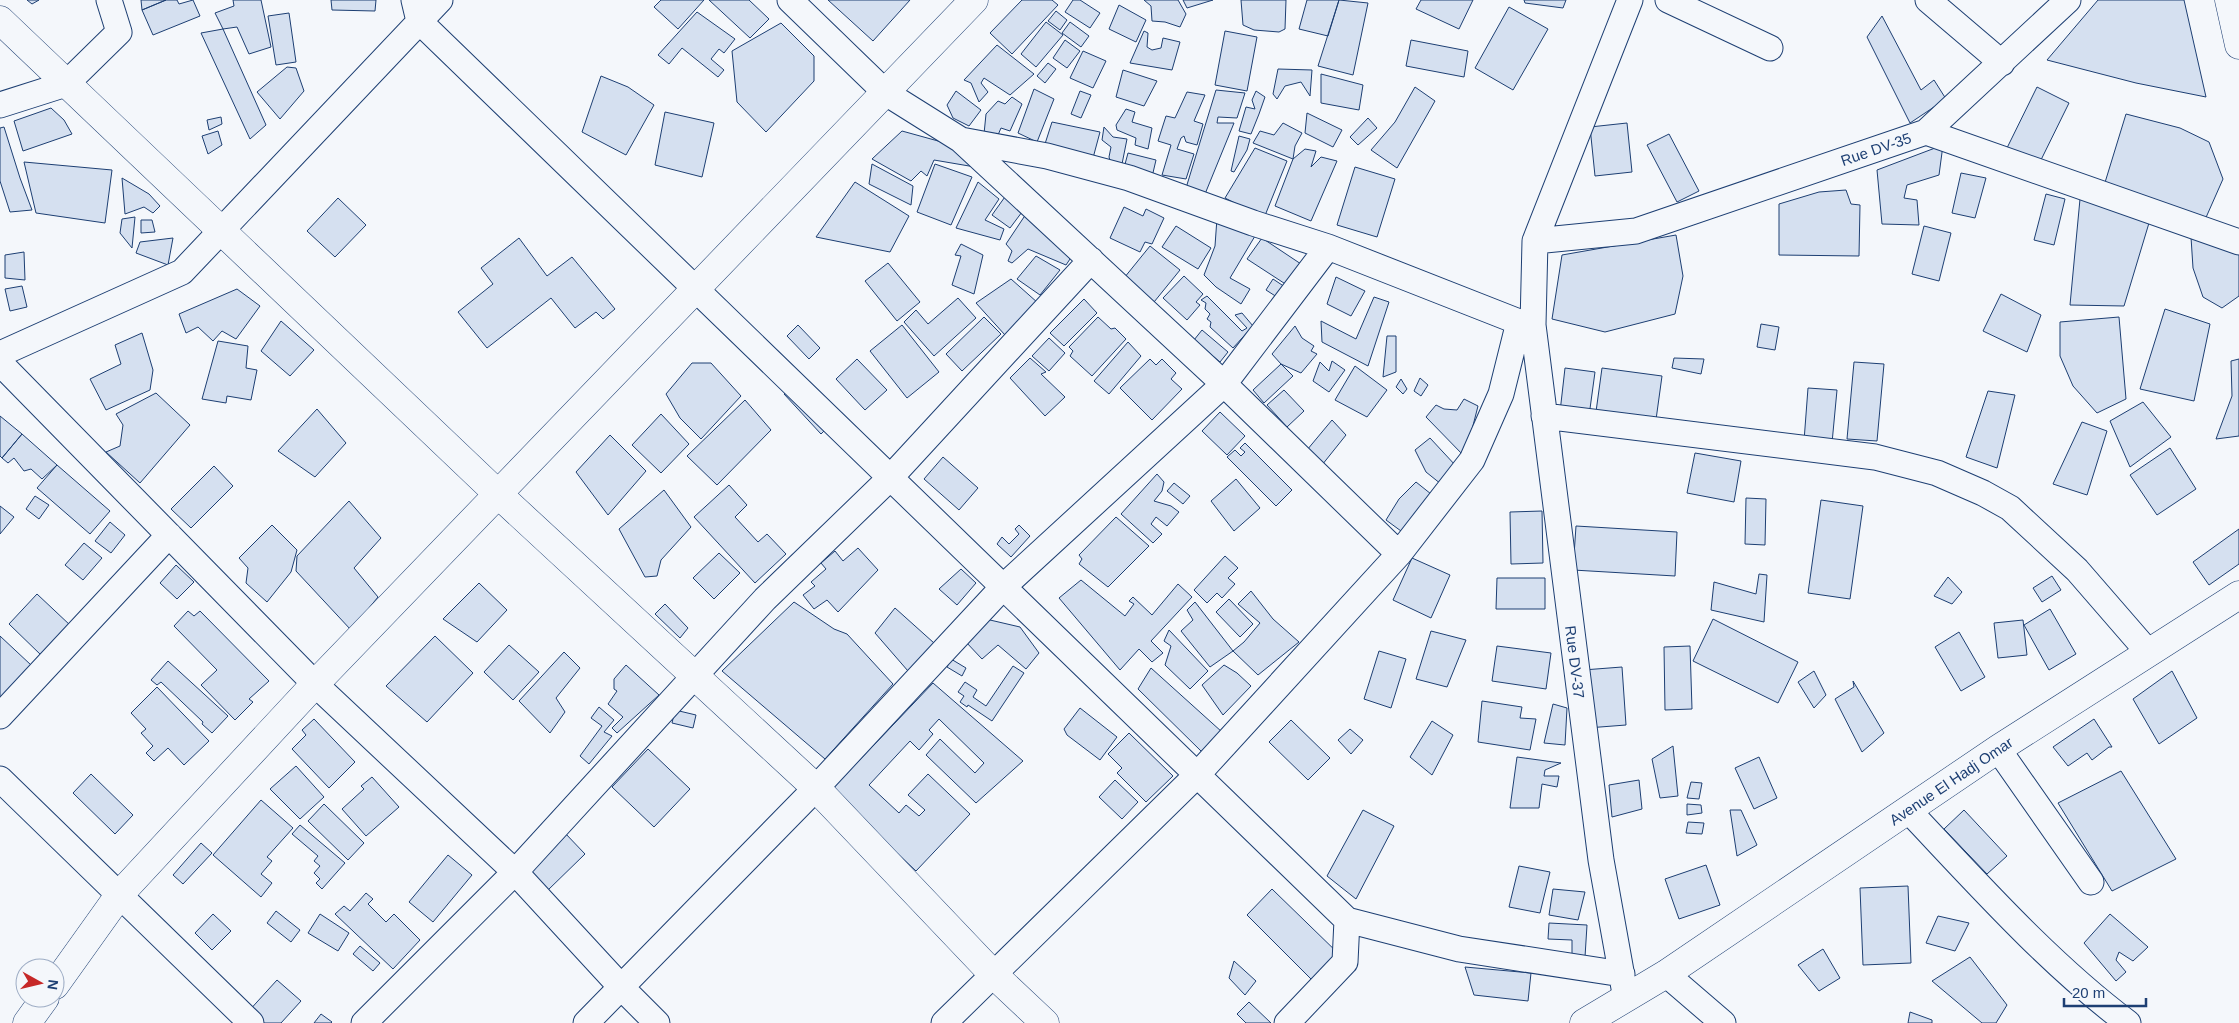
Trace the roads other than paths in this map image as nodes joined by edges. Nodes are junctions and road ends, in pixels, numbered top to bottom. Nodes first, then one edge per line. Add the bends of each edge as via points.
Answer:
1 (109, 0) edge
2 (440, 0) edge
3 (790, 0) edge
4 (974, 0) edge
5 (1630, 0) edge
6 (1668, 0) edge
7 (1928, 0) edge
8 (2068, 0) edge
9 (2229, 0) edge
10 (417, 10) edge
11 (0, 20) edge
12 (2239, 45) edge
13 (1770, 48) dead end
14 (2002, 63) junction
15 (66, 84) junction
16 (886, 93) junction
17 (0, 105) edge
18 (1926, 132) junction
19 (961, 140) junction
20 (220, 230) junction
21 (1535, 241) junction
22 (2239, 242) edge
23 (1328, 247) junction
24 (1091, 260) junction
25 (696, 290) junction
26 (1526, 324) junction
27 (0, 354) edge
28 (0, 362) edge
29 (1224, 384) junction
30 (1544, 416) junction
31 (890, 478) junction
32 (499, 495) junction
33 (169, 535) junction
34 (1399, 554) junction
35 (1003, 587) junction
36 (2239, 595) edge
37 (2149, 653) junction
38 (695, 677) junction
39 (315, 684) junction
40 (0, 716) edge
41 (1998, 749) junction
42 (1197, 775) junction
43 (0, 779) edge
44 (816, 788) junction
45 (1908, 810) junction
46 (515, 872) junction
47 (2092, 882) dead end
48 (120, 894) junction
49 (1347, 920) junction
50 (65, 970) edge
51 (993, 974) junction
52 (1666, 974) junction
53 (622, 988) junction
54 (1619, 1000) edge
55 (38, 1008) edge
56 (28, 1023) edge
57 (250, 1023) edge
58 (364, 1023) edge
59 (586, 1023) edge
60 (657, 1023) edge
61 (944, 1023) edge
62 (1045, 1023) edge
63 (1287, 1023) edge
64 (1584, 1023) edge
65 (1723, 1023) edge
66 (2128, 1023) edge

1 - 15 street via 119,32
2 - 10 street
3 - 16 street
4 - 16 street
5 - 21 street
6 - 13 street
7 - 14 street
8 - 14 street
9 - 12 street
10 - 20 street
10 - 25 street
11 - 15 street
14 - 18 street
15 - 17 street
15 - 20 street
16 - 19 street
16 - 25 street
18 - 21 street, Rue DV-35 via 1636,232
18 - 22 street, Rue DV-35
19 - 23 street via 1048,156 1129,178
19 - 24 street
20 - 27 street via 182,272
20 - 32 street
21 - 26 street
23 - 26 street
23 - 29 street
24 - 29 street
24 - 31 street
25 - 31 street
25 - 32 street
26 - 30 street, Rue DV-37
26 - 34 street via 1501,394 1472,460
28 - 33 street
29 - 34 street
29 - 35 street
30 - 37 street via 1875,457 1937,473 2010,508 2077,570
30 - 54 street, Rue DV-37
31 - 35 street
31 - 38 street via 766,599
32 - 38 street
32 - 39 street
33 - 39 street
33 - 40 street
34 - 42 street
35 - 42 street
35 - 44 street
36 - 37 street, Avenue El Hadj Omar
37 - 41 street, Avenue El Hadj Omar
38 - 44 street
38 - 46 street
39 - 46 street
39 - 48 street
41 - 45 street, Avenue El Hadj Omar
41 - 47 street
42 - 49 street
42 - 51 street
43 - 48 street
44 - 51 street
44 - 53 street
45 - 52 street, Avenue El Hadj Omar
45 - 66 street via 1994,901 2100,1002
46 - 53 street
46 - 58 street
48 - 50 street
48 - 57 street
49 - 54 street via 1459,949
49 - 63 street via 1345,962
51 - 61 street
51 - 62 street
52 - 54 street, Avenue El Hadj Omar
52 - 65 street
53 - 59 street
53 - 60 street
54 - 64 street, Avenue El Hadj Omar
55 - 56 street

